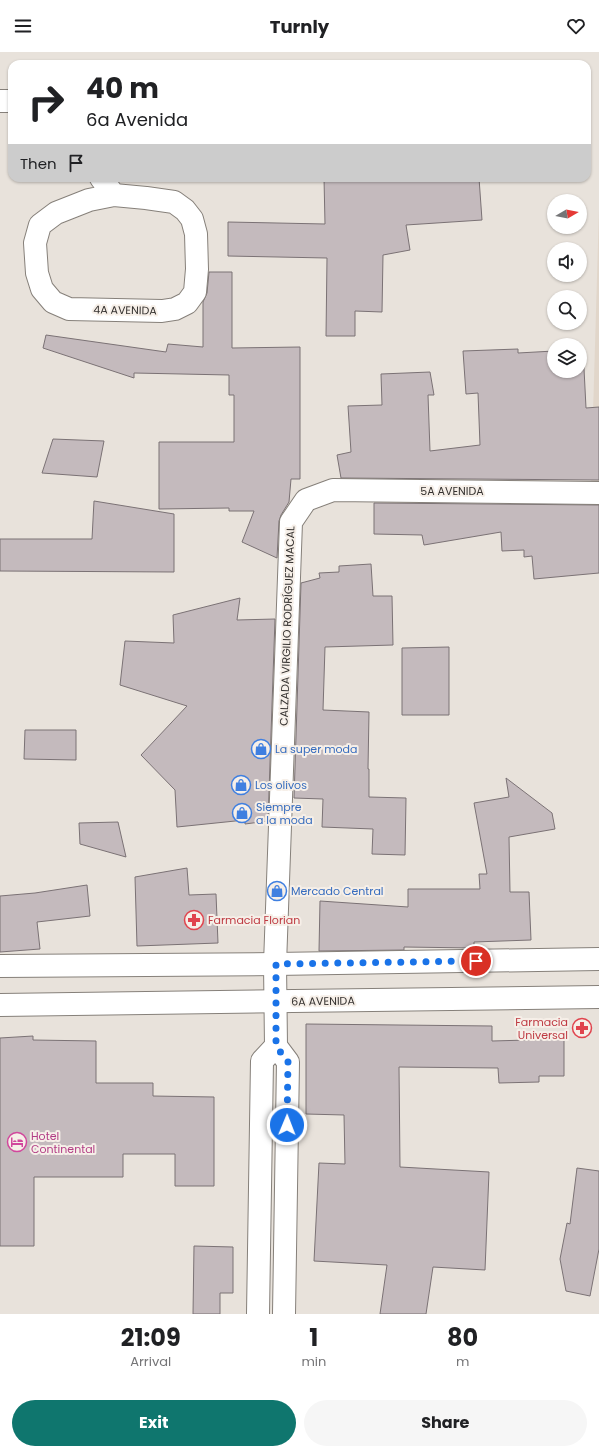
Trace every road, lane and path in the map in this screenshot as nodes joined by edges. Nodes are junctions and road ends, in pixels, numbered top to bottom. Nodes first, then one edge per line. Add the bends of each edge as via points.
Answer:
1 (103, 182) edge
2 (114, 195) junction
3 (599, 493) edge
4 (306, 500) joint
5 (599, 959) edge
6 (276, 964) junction
7 (0, 966) edge
8 (599, 997) edge
9 (276, 1001) junction
10 (0, 1005) edge
11 (276, 1046) junction
12 (258, 1314) edge
13 (284, 1314) edge

1 - 2 street
2 - 2 street, 4A AVENIDA via 174,202 192,219 196,234 197,269 195,292 187,303 175,309 162,311 68,309 53,302 42,289 37,273 35,243 40,225 56,213 89,200
3 - 4 street, 5A AVENIDA via 333,490
4 - 6 street, CALZADA VIRGILIO RODRÍGUEZ MACAL via 291,522
5 - 6 street
6 - 7 street
6 - 9 street, CALZADA VIRGILIO RODRÍGUEZ MACAL
8 - 9 street, 6A AVENIDA
9 - 10 street, 6A AVENIDA
9 - 11 street, CALZADA VIRGILIO RODRÍGUEZ MACAL
11 - 12 street via 262,1061
11 - 13 street via 288,1062

